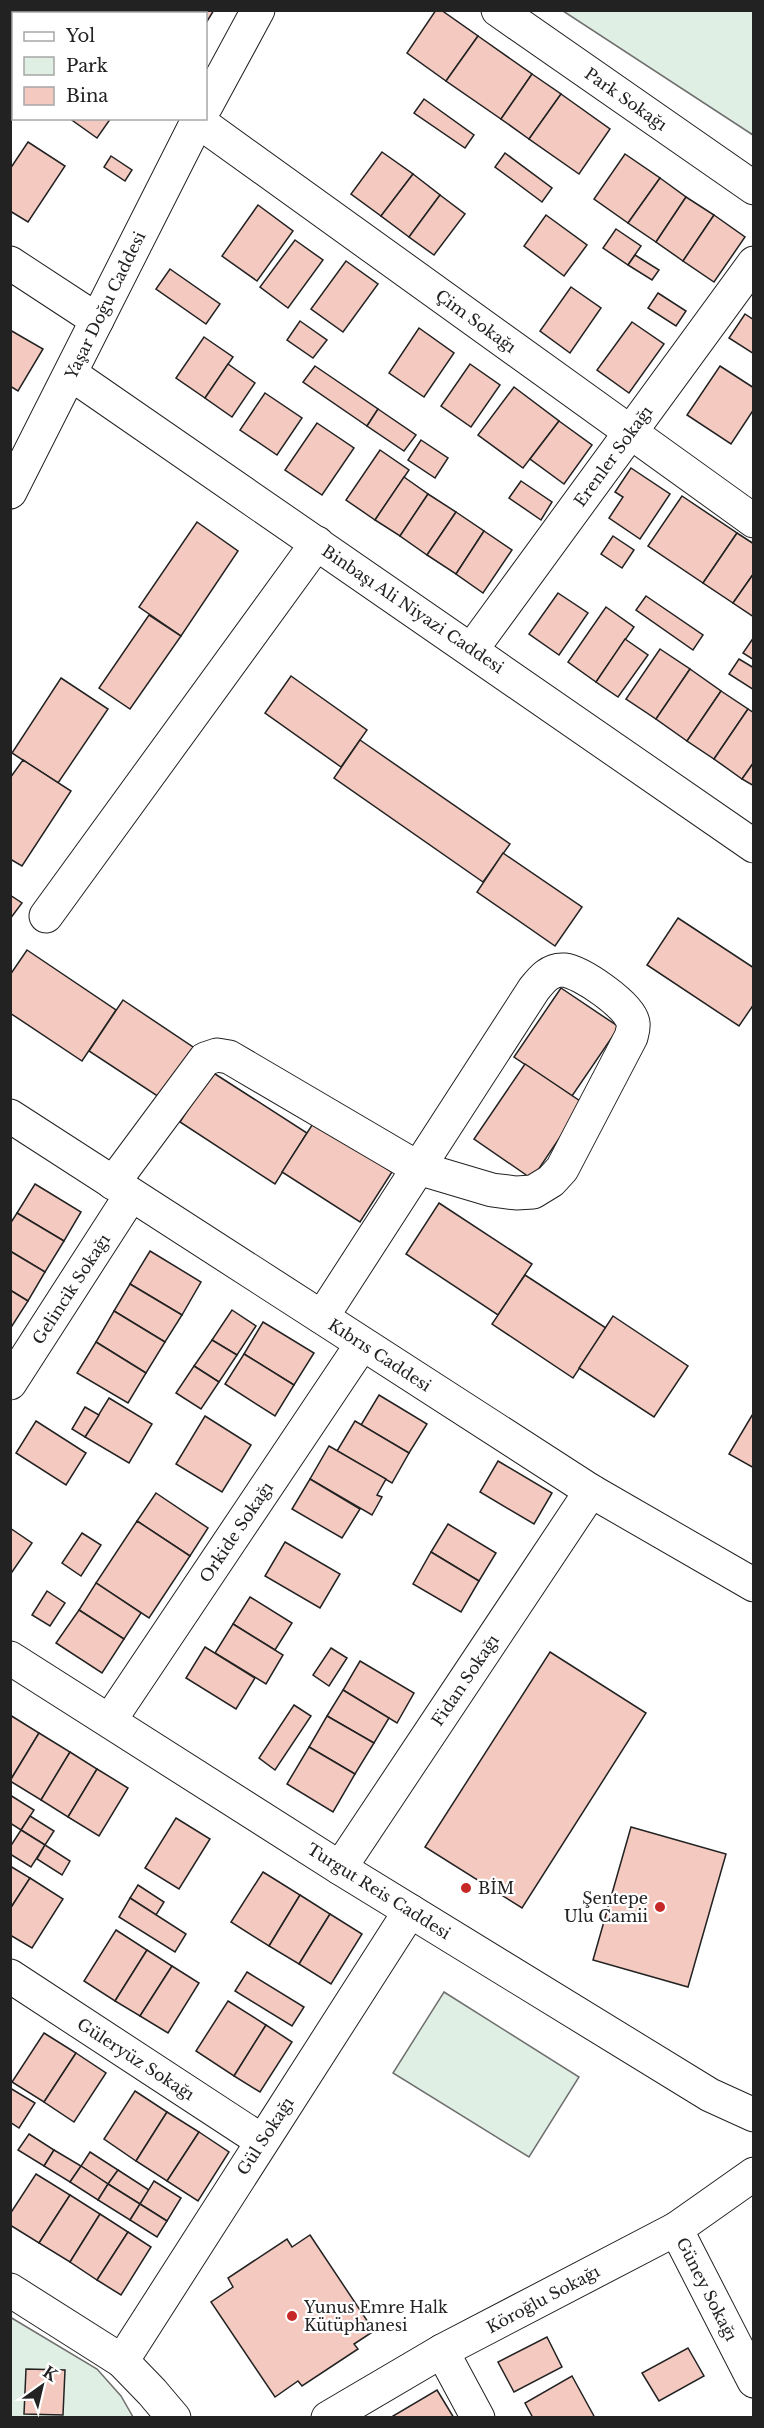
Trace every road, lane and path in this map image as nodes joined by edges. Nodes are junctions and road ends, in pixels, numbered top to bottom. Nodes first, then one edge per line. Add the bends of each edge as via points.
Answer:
1 (258, 10) edge
2 (498, 10) edge
3 (207, 99) edge
4 (207, 104) edge
5 (196, 120) edge
6 (753, 188) edge
7 (10, 263) edge
8 (753, 263) edge
9 (97, 320) junction
10 (71, 374) junction
11 (630, 432) junction
12 (10, 492) edge
13 (753, 521) edge
14 (316, 543) junction
15 (472, 650) junction
16 (753, 846) edge
17 (46, 916) dead end
18 (10, 1116) edge
19 (418, 1168) junction
20 (122, 1189) junction
21 (322, 1317) junction
22 (362, 1344) junction
23 (10, 1383) edge
24 (591, 1491) junction
25 (753, 1586) edge
26 (10, 1658) edge
27 (110, 1720) junction
28 (340, 1868) junction
29 (410, 1911) junction
30 (10, 1976) edge
31 (753, 2115) edge
32 (262, 2141) junction
33 (753, 2174) edge
34 (676, 2229) junction
35 (10, 2290) edge
36 (442, 2351) junction
37 (122, 2361) junction
38 (753, 2381) edge
39 (174, 2418) edge
40 (328, 2418) edge
41 (478, 2418) edge

1 - 3 street, Yaşar Doğu Caddesi
2 - 6 street, Park Sokağı
4 - 11 street, Çim Sokağı
5 - 9 street, Yaşar Doğu Caddesi
7 - 9 street
8 - 11 street, Erenler Sokağı
9 - 10 street, Yaşar Doğu Caddesi
10 - 12 street, Yaşar Doğu Caddesi
10 - 14 street, Binbaşı Ali Niyazi Caddesi
11 - 13 street, Çim Sokağı
11 - 15 street, Erenler Sokağı
14 - 15 street, Binbaşı Ali Niyazi Caddesi
14 - 17 street
15 - 16 street, Binbaşı Ali Niyazi Caddesi
18 - 20 street, Kıbrıs Caddesi
19 - 19 street via 492,1190 516,1193 533,1192 550,1181 562,1169 631,1037 633,1022 626,1009 581,976 563,970 546,975
19 - 20 street, Gelincik Sokağı via 229,1057 217,1054 205,1059
19 - 21 street
20 - 21 street, Kıbrıs Caddesi
20 - 23 street, Gelincik Sokağı
21 - 22 street, Kıbrıs Caddesi
22 - 24 street, Kıbrıs Caddesi
22 - 27 street, Orkide Sokağı
24 - 25 street, Kıbrıs Caddesi
24 - 28 street, Fidan Sokağı
26 - 27 street, Turgut Reis Caddesi
27 - 28 street, Turgut Reis Caddesi
28 - 29 street, Turgut Reis Caddesi
29 - 31 street, Turgut Reis Caddesi via 710,2095
29 - 32 street, Gül Sokağı
30 - 32 street, Güleryüz Sokağı
32 - 37 street, Gül Sokağı
33 - 34 street, Köroğlu Sokağı
34 - 36 street, Köroğlu Sokağı
34 - 38 street, Güney Sokağı
35 - 37 street
36 - 40 street, Köroğlu Sokağı
36 - 41 street
37 - 39 street

